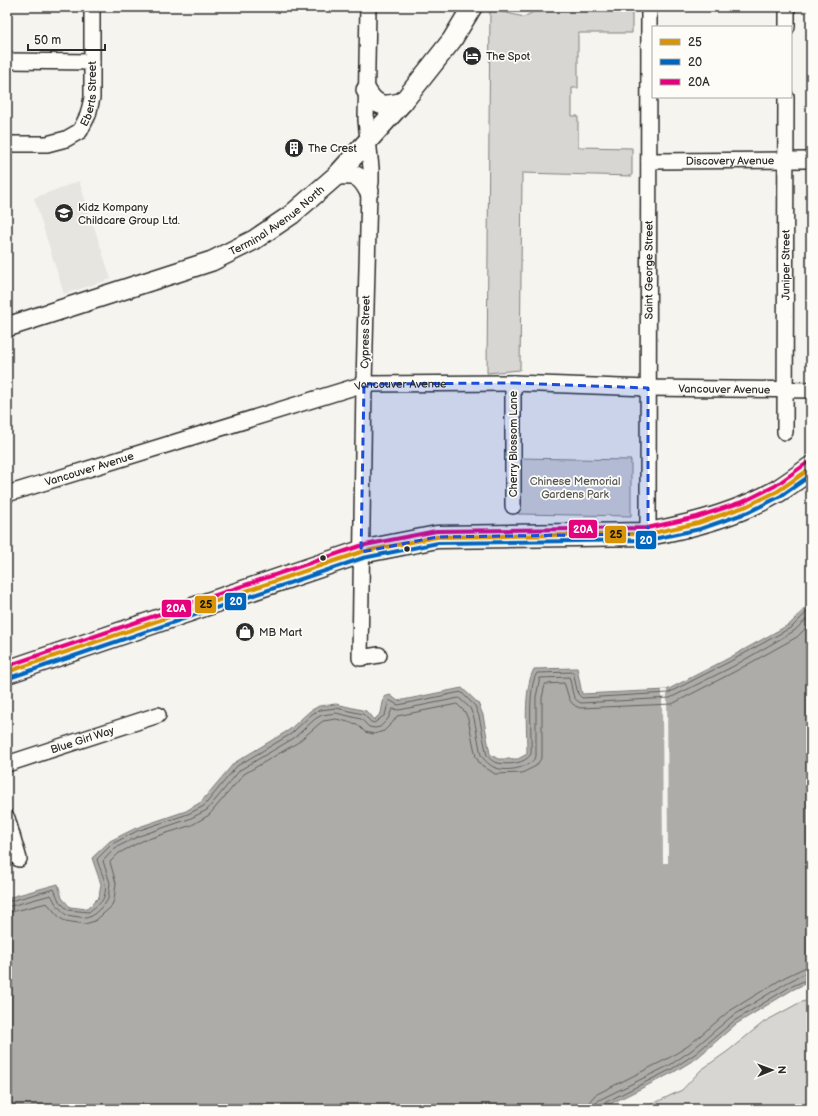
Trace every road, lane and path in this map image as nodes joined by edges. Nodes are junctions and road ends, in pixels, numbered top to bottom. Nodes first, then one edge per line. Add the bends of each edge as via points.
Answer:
1 (92, 7) edge
2 (368, 7) edge
3 (472, 7) edge
4 (649, 7) edge
5 (786, 7) edge
6 (786, 26) edge
7 (7, 61) edge
8 (92, 62) junction
9 (366, 90) junction
10 (786, 98) edge
11 (403, 102) junction
12 (368, 141) junction
13 (7, 144) edge
14 (811, 160) edge
15 (649, 161) junction
16 (786, 161) junction
17 (337, 176) junction
18 (369, 191) junction
19 (7, 327) edge
20 (513, 383) junction
21 (364, 384) junction
22 (648, 388) junction
23 (786, 390) junction
24 (811, 390) edge
25 (785, 432) dead end
26 (811, 468) edge
27 (7, 494) edge
28 (513, 506) dead end
29 (648, 534) junction
30 (361, 552) junction
31 (379, 655) dead end
32 (7, 672) edge
33 (158, 716) dead end
34 (7, 764) edge
35 (7, 818) edge
36 (19, 858) dead end

1 - 8 street, Eberts Street
2 - 9 street, Cypress Street
3 - 11 main road, Terminal Avenue North via 452,40
4 - 15 street, Saint George Street
5 - 6 street
7 - 8 street
8 - 13 street, Eberts Street via 92,98 88,115 80,131 66,139 46,144
9 - 11 main road via 377,105
9 - 12 street, Cypress Street
10 - 16 street, Juniper Street
11 - 12 main road, Terminal Avenue North
12 - 17 main road, Terminal Avenue North
12 - 18 street, Cypress Street via 371,168
14 - 16 street, Discovery Avenue
15 - 16 street, Discovery Avenue
15 - 22 street, Saint George Street
16 - 23 street, Juniper Street
17 - 18 main road via 358,176
17 - 19 main road, Terminal Avenue North via 284,220 254,240 212,261
18 - 21 street, Cypress Street
20 - 21 street, Vancouver Avenue
20 - 22 street, Vancouver Avenue
20 - 28 street, Cherry Blossom Lane
21 - 27 street, Vancouver Avenue
21 - 30 street, Cypress Street
22 - 23 street, Vancouver Avenue
22 - 29 street, Saint George Street
23 - 24 street, Vancouver Avenue
23 - 25 street, Juniper Street
26 - 29 highway via 778,490 743,508 707,521
29 - 30 highway via 437,537
30 - 31 street, Cypress Street via 360,658
30 - 32 highway
33 - 34 street, Blue Girl Way
35 - 36 street

